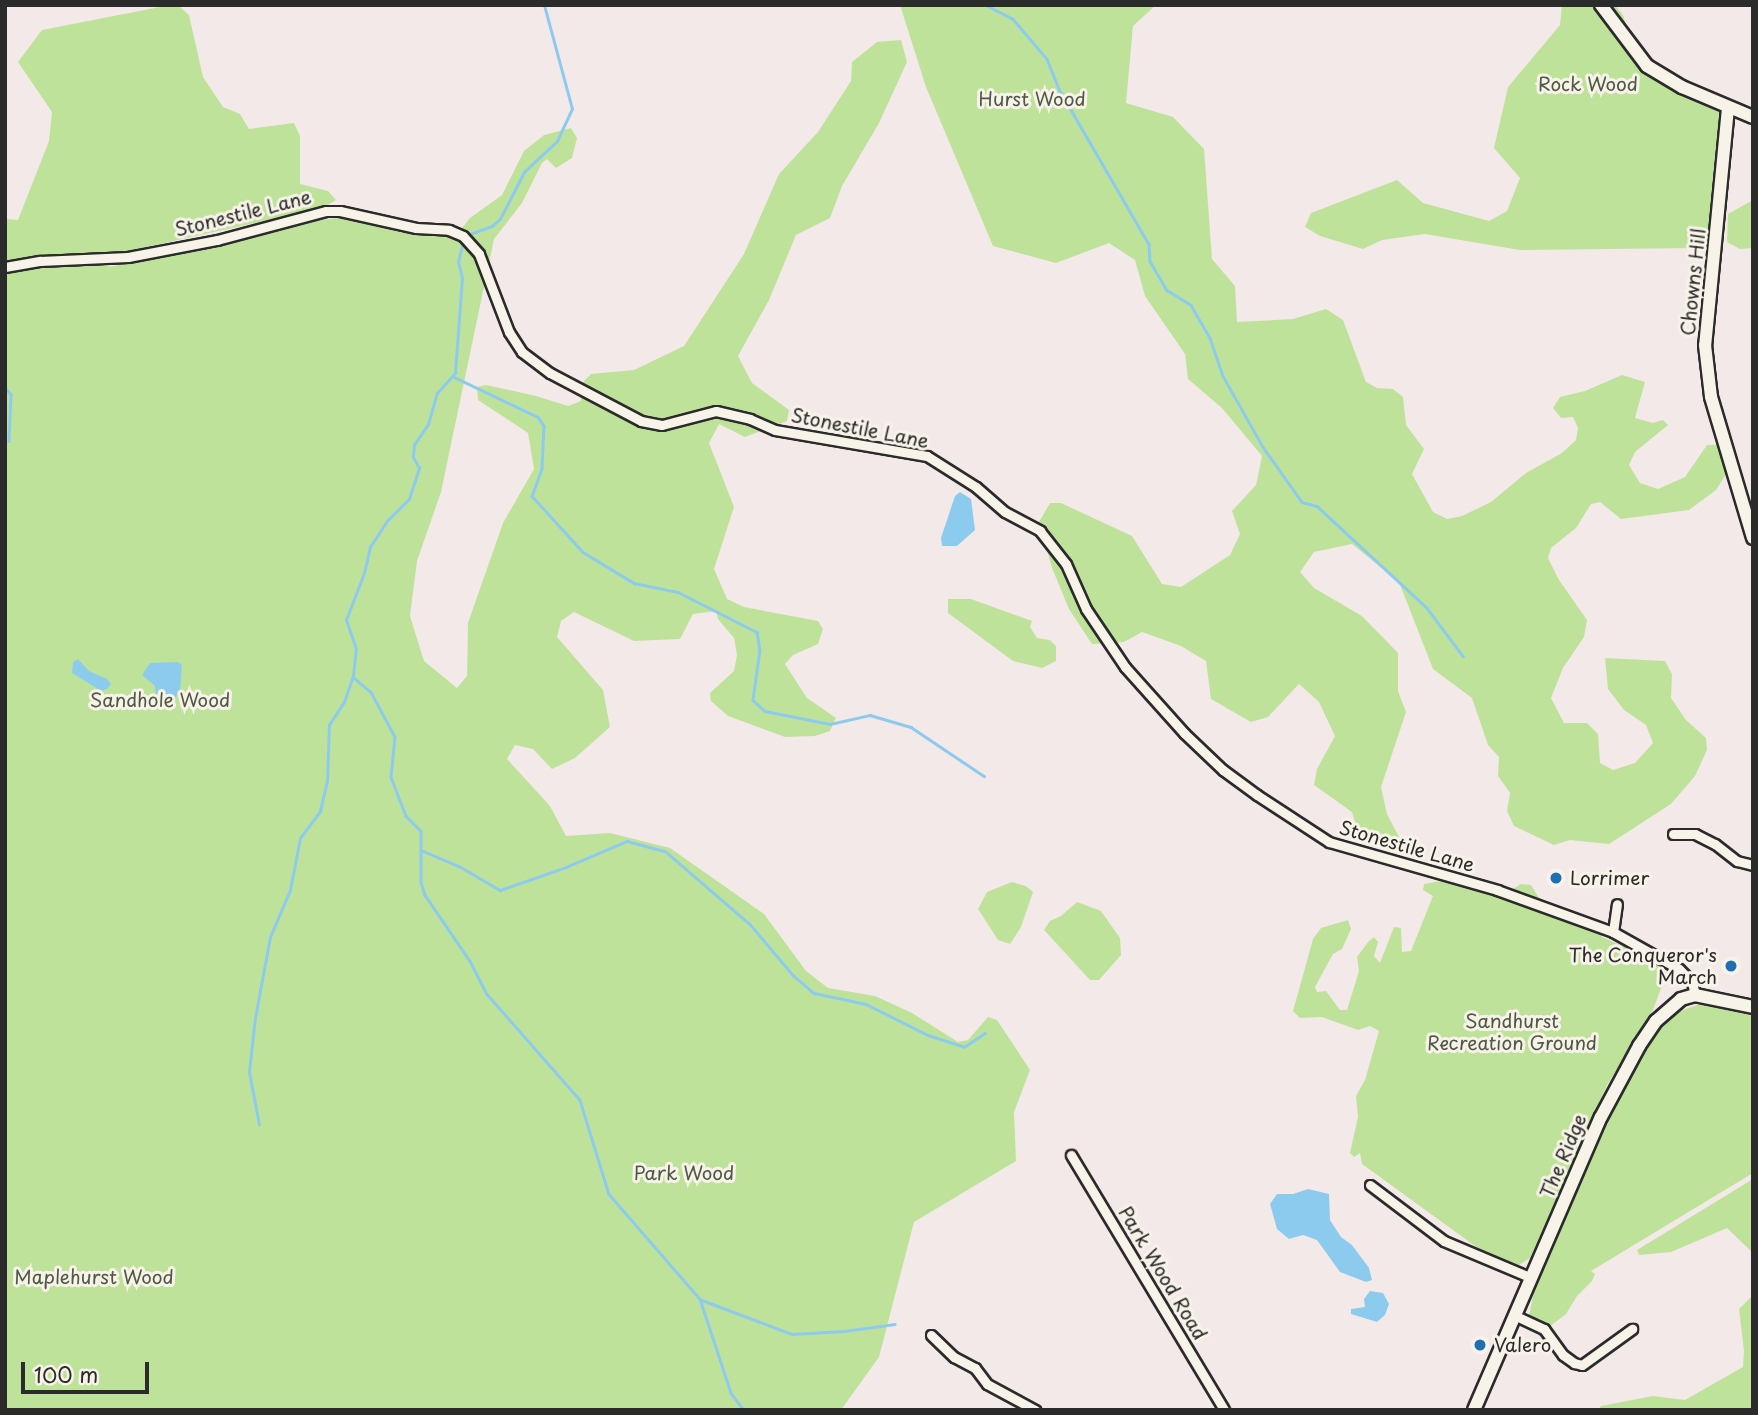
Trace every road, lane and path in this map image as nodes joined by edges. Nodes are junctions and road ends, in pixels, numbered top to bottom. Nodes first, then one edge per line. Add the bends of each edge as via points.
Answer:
1 (1601, 5) edge
2 (1728, 108) junction
3 (1753, 117) edge
4 (5, 267) edge
5 (1753, 538) edge
6 (1673, 834) dead end
7 (1753, 865) edge
8 (1617, 904) dead end
9 (1613, 932) junction
10 (1695, 995) junction
11 (1753, 1007) edge
12 (1071, 1155) dead end
13 (1370, 1185) dead end
14 (1532, 1278) junction
15 (1516, 1316) junction
16 (1632, 1329) dead end
17 (931, 1335) dead end
18 (1035, 1410) edge
19 (1224, 1410) edge
20 (1474, 1410) edge

1 - 2 street via 1647,66
2 - 3 street
2 - 5 street, Chowns Hill via 1705,345 1712,397
4 - 9 street, Stonestile Lane via 128,257 217,240 326,211 406,227 449,230 463,236 479,254 509,332 522,352 556,377 641,421 662,425 716,411 775,430 927,456 1005,512 1040,531 1066,565 1086,608 1125,667 1184,733 1257,795 1337,845 1497,890
6 - 7 street via 1706,839 1737,861
8 - 9 street
9 - 10 street, Stonestile Lane via 1684,973
10 - 11 street
10 - 14 street, The Ridge via 1669,1007 1656,1021 1618,1082
12 - 19 street, Park Wood Road
13 - 14 street via 1444,1241
14 - 15 street, The Ridge
15 - 16 street via 1544,1329 1563,1355 1581,1364
15 - 20 street, The Ridge
17 - 18 street via 979,1372 986,1384

